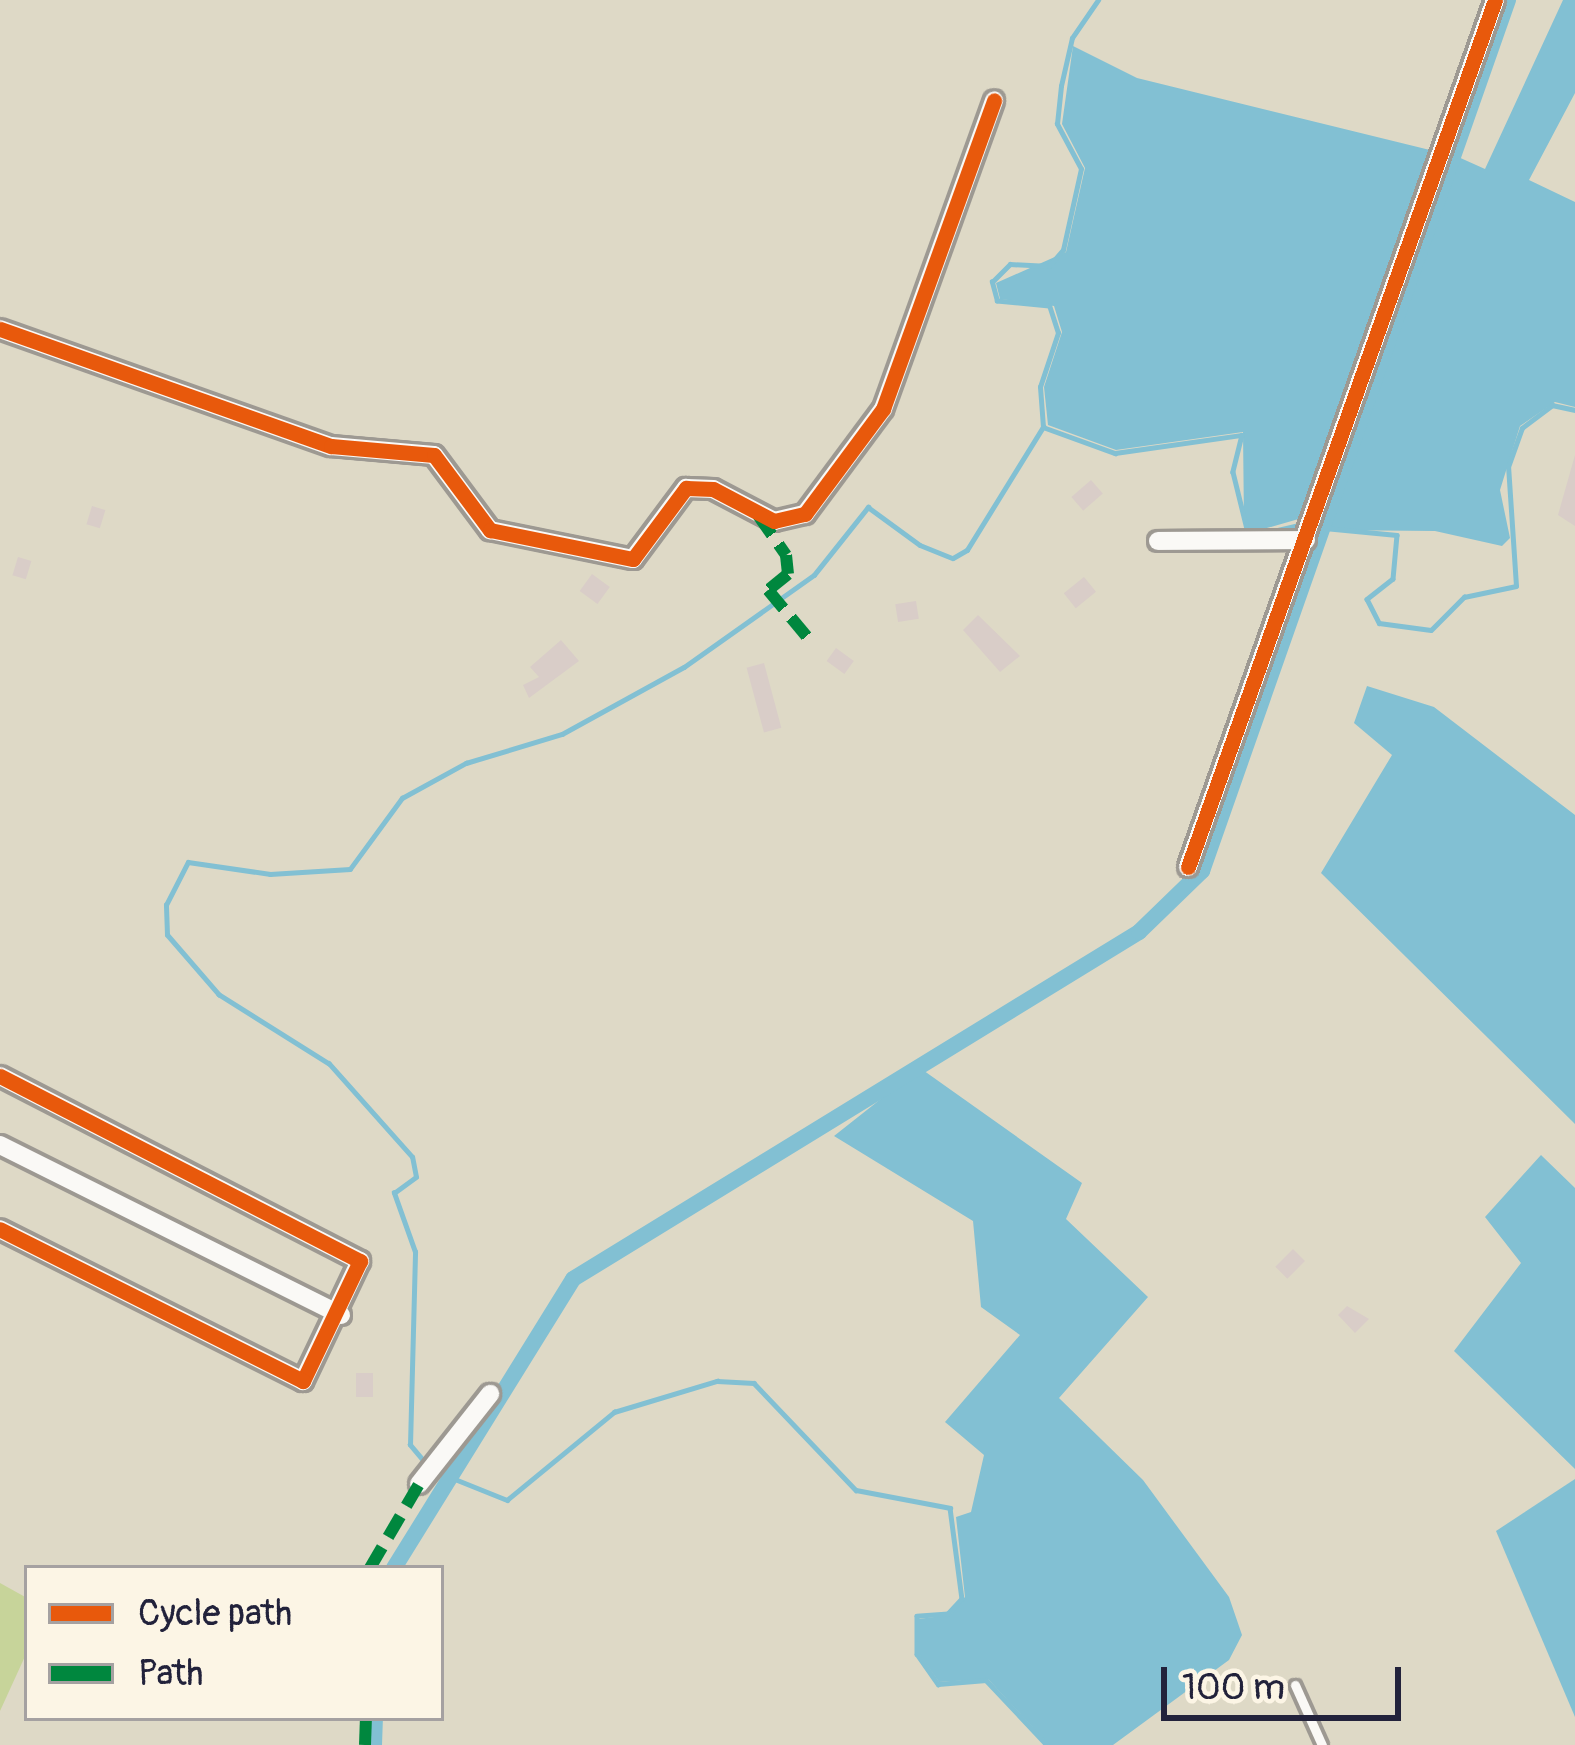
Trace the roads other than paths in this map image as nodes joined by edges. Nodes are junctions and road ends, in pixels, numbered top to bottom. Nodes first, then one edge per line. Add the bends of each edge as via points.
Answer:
1 (1495, 0) edge
2 (994, 100) dead end
3 (0, 329) edge
4 (1310, 529) junction
5 (1158, 541) dead end
6 (1188, 868) dead end
7 (0, 1076) edge
8 (0, 1144) edge
9 (0, 1229) edge
10 (341, 1315) junction
11 (490, 1394) dead end
12 (419, 1484) dead end
13 (1295, 1685) dead end
14 (1322, 1745) edge

1 - 4 street
2 - 3 street via 883,409 806,514 774,521 713,489 686,488 633,559 490,530 434,455 332,446
4 - 5 street
4 - 6 street
7 - 10 street via 360,1261
8 - 10 street
9 - 10 street via 303,1381
11 - 12 street
13 - 14 lane

